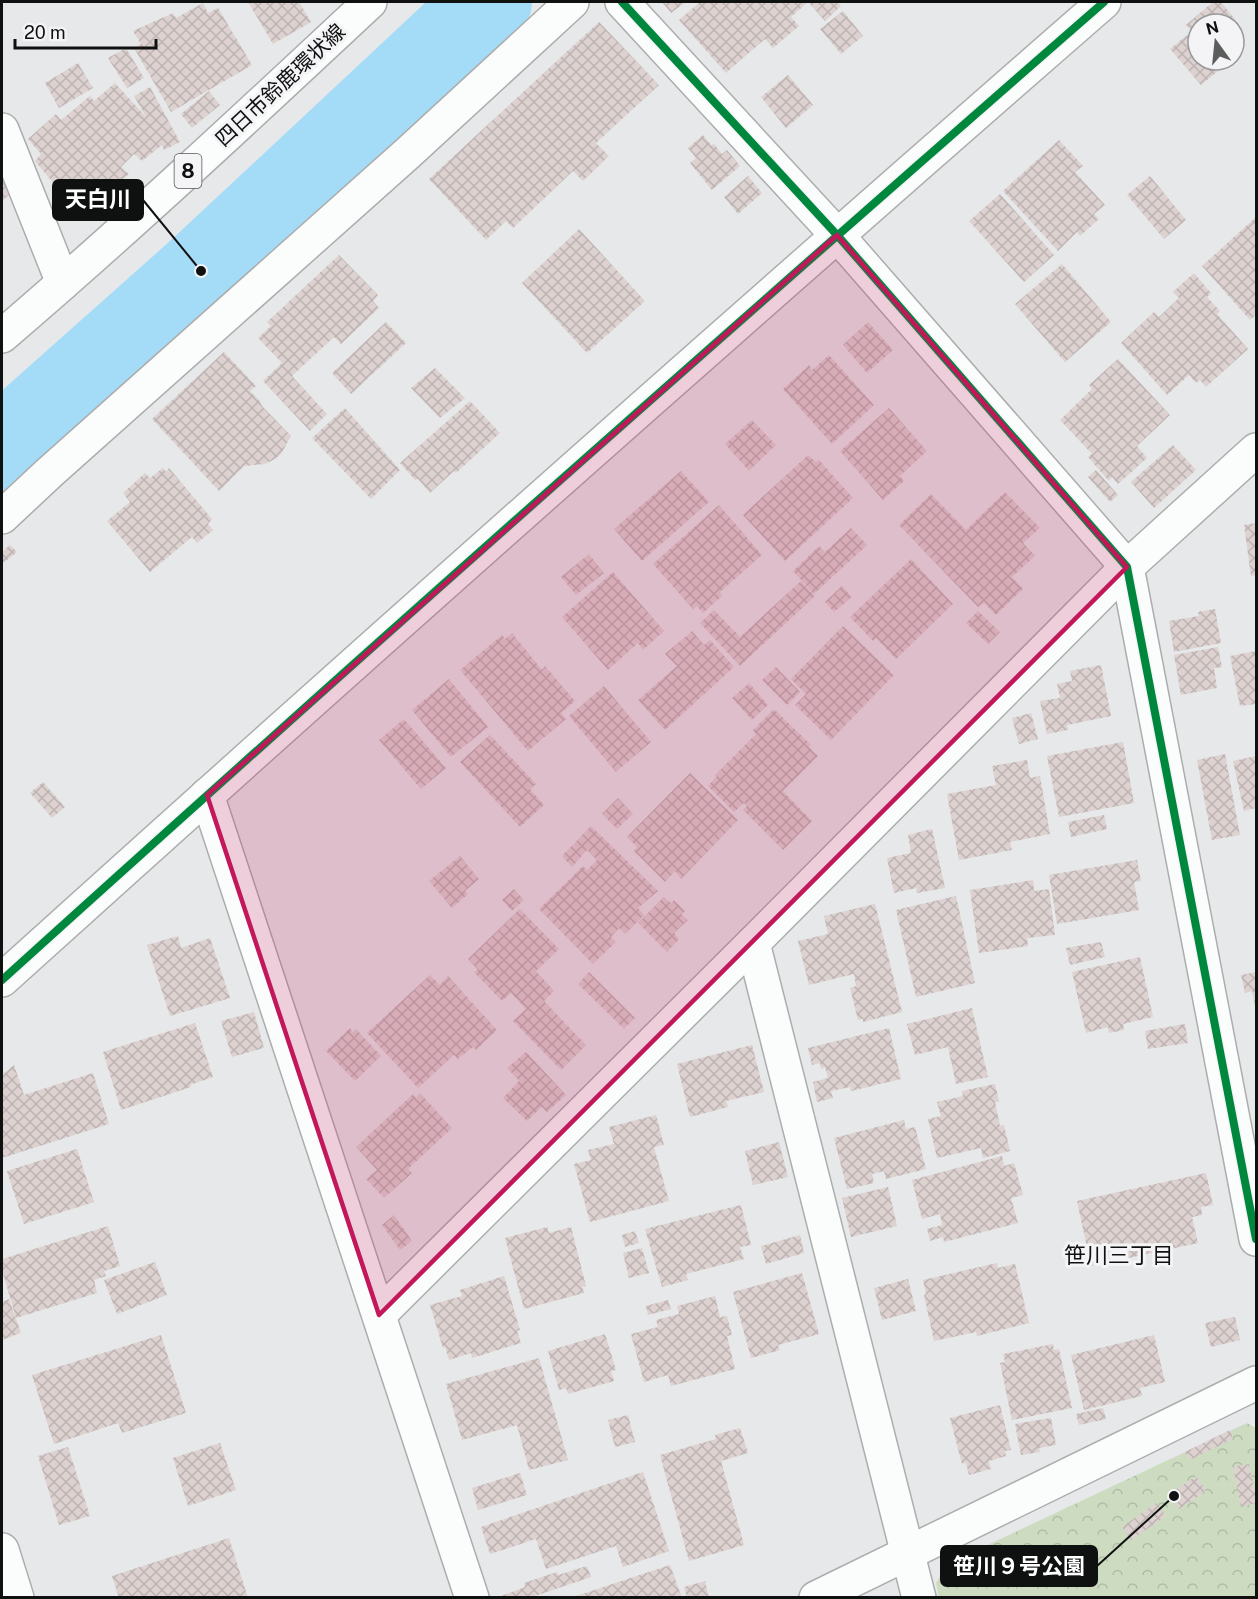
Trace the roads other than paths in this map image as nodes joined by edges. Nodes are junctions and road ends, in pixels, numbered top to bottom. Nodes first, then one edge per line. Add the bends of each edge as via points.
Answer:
1 (370, 2) edge
2 (572, 2) edge
3 (622, 2) edge
4 (1104, 2) edge
5 (2, 130) edge
6 (837, 235) junction
7 (63, 283) junction
8 (2, 336) edge
9 (1257, 450) edge
10 (2, 517) edge
11 (1127, 567) junction
12 (207, 795) junction
13 (753, 943) junction
14 (2, 980) edge
15 (1257, 1239) edge
16 (379, 1315) junction
17 (1257, 1383) edge
18 (2, 1550) edge
19 (908, 1552) junction
20 (17, 1598) edge
21 (472, 1598) edge
22 (816, 1598) edge
23 (919, 1598) edge

1 - 7 street, 四日市鈴鹿環状線 / 8
2 - 10 street
3 - 6 street
4 - 6 street
5 - 7 street
6 - 11 street
6 - 12 street
7 - 8 street, 四日市鈴鹿環状線 / 8
9 - 11 street
11 - 13 street
11 - 15 street
12 - 14 street
12 - 16 street
13 - 16 street
13 - 19 street
16 - 21 street
17 - 19 street
18 - 20 street
19 - 22 street
19 - 23 street

